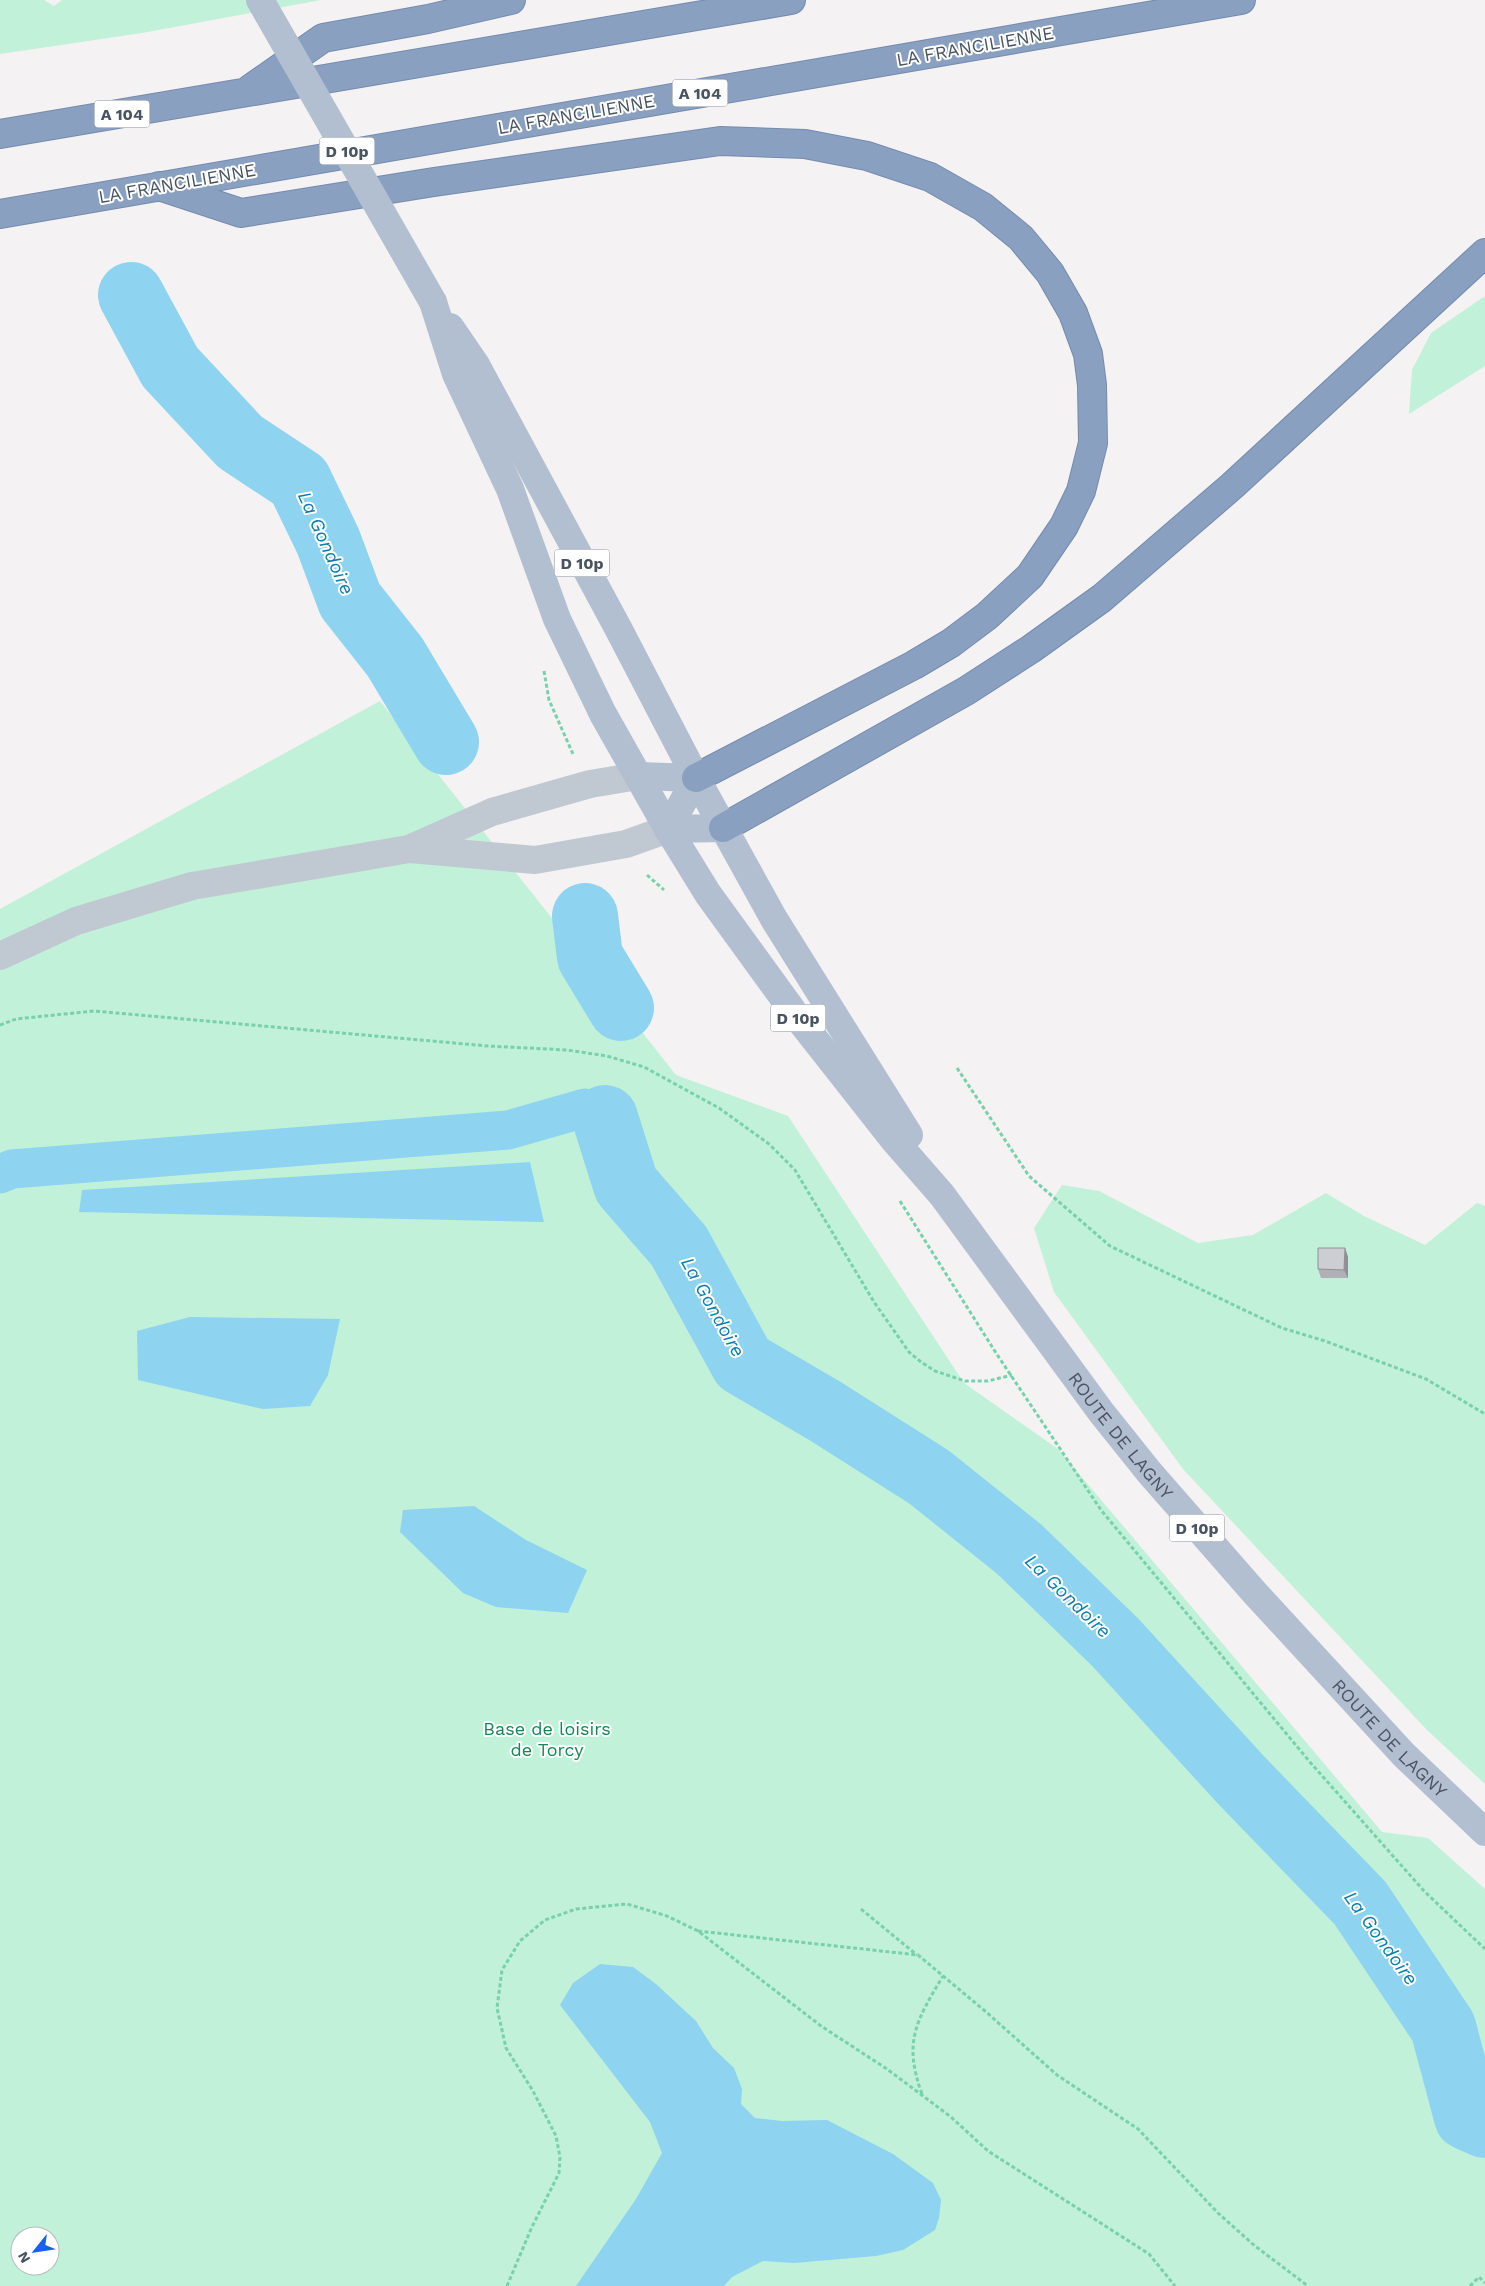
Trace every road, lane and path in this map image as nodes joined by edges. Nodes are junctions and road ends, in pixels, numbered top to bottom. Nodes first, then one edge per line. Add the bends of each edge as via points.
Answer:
1 (260, 0) edge
2 (510, 0) edge
3 (791, 0) edge
4 (1241, 0) edge
5 (243, 94) junction
6 (0, 134) edge
7 (159, 186) junction
8 (0, 214) edge
9 (1485, 253) edge
10 (433, 302) junction
11 (638, 776) junction
12 (696, 778) junction
13 (723, 828) junction
14 (668, 829) junction
15 (409, 849) junction
16 (0, 956) edge
17 (0, 1025) edge
18 (957, 1068) dead end
19 (942, 1195) junction
20 (1485, 1414) edge
21 (1485, 1832) edge
22 (861, 1909) dead end
23 (698, 1931) junction
24 (1485, 1949) edge
25 (918, 1955) junction
26 (943, 1976) junction
27 (922, 2095) junction
28 (1485, 2283) edge
29 (507, 2286) edge
30 (1175, 2286) edge
31 (1308, 2286) edge
32 (1470, 2286) edge

1 - 10 main road, D 10p, bridge
2 - 5 highway via 323,38
3 - 5 highway, A 104
4 - 7 highway, LA FRANCILIENNE / A 104
5 - 6 highway, A 104
7 - 8 highway, LA FRANCILIENNE / A 104
7 - 12 highway via 241,214 434,182 720,141 805,144 867,156 930,178 983,207 1021,238 1050,273 1073,313 1088,354 1093,443 1081,491 1064,526 1030,576 987,616 951,643
9 - 13 highway via 1232,486 1102,598 966,691
10 - 11 main road, D 10p via 456,374 510,489 557,619 603,714
10 - 12 main road, D 10p via 476,365
11 - 12 main road
11 - 14 main road, D 10p
11 - 15 lane via 590,784 492,812
12 - 13 main road, D 10p
12 - 14 main road
13 - 14 main road
13 - 19 main road, D 10p via 774,919 903,1125
14 - 15 lane via 626,844 536,860
14 - 19 main road, D 10p via 708,894 772,984 894,1140
15 - 16 lane via 192,886 76,921
17 - 24 path via 16,1018 94,1010 452,1043 567,1050 607,1056 644,1067 719,1108 769,1144 795,1170 874,1302 909,1352 935,1371 965,1381 988,1381 1012,1375 1108,1518 1309,1761 1424,1891
18 - 20 path via 1029,1176 1110,1246 1282,1328 1426,1379
19 - 21 main road, ROUTE DE LAGNY / D 10p via 1101,1412 1149,1472 1404,1755
22 - 25 path
23 - 25 path
23 - 27 path via 821,2026
23 - 29 path via 667,1916 627,1904 576,1909 545,1920 520,1941 502,1970 496,2008 506,2048 556,2136 560,2157 559,2172
25 - 26 path
26 - 27 path via 915,2028 912,2056
26 - 31 path via 1057,2075 1138,2129 1218,2213
27 - 30 path via 988,2151 1149,2254
28 - 32 path via 1479,2277

